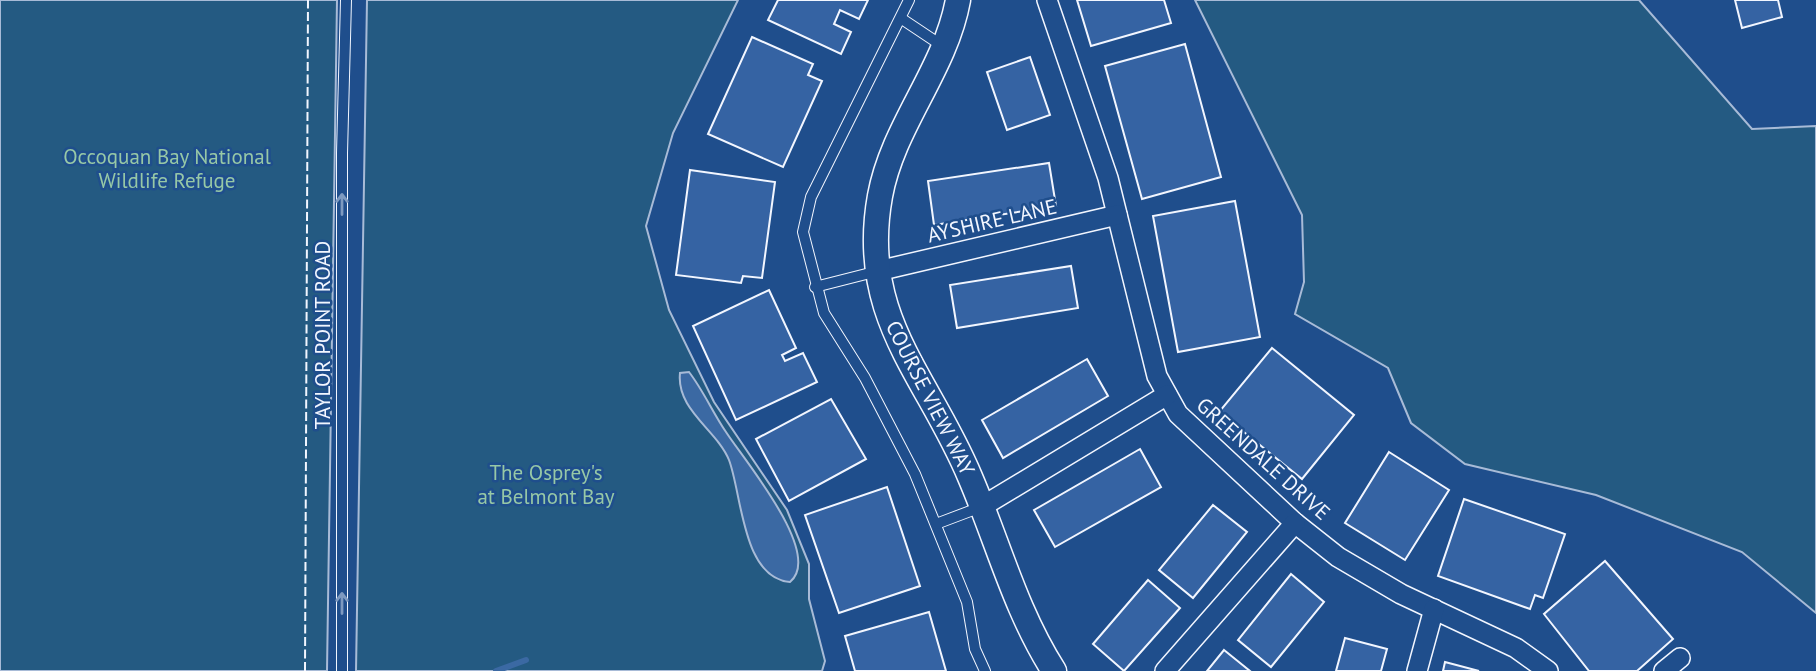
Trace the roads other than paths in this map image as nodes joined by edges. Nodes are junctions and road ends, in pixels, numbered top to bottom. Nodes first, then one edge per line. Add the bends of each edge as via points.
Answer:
1 (346, 0) edge
2 (909, 0) edge
3 (958, 0) edge
4 (1047, 0) edge
5 (902, 19) junction
6 (944, 48) junction
7 (1117, 215) junction
8 (878, 271) junction
9 (815, 287) junction
10 (1167, 394) junction
11 (983, 506) junction
12 (1296, 523) junction
13 (936, 524) junction
14 (1434, 609) junction
15 (1680, 658) dead end
16 (342, 671) edge
17 (985, 671) edge
18 (1054, 671) edge
19 (1165, 671) edge
20 (1416, 671) edge
21 (1548, 671) edge
22 (1664, 671) edge

16 -> 1 lane, TAYLOR POINT ROAD
2 - 5 lane
3 - 6 street, COURSE VIEW WAY
4 - 7 street, GREENDALE DRIVE
5 - 6 lane
5 - 9 lane via 811,197 803,232
6 - 8 street, COURSE VIEW WAY via 883,180 876,239
7 - 8 street, AYSHIRE LANE
7 - 10 street, GREENDALE DRIVE via 1152,358
8 - 9 lane
8 - 11 street, COURSE VIEW WAY via 899,344
9 - 13 lane via 824,313 865,377 915,474
10 - 11 street
10 - 12 street, GREENDALE DRIVE via 1192,429
11 - 13 lane
11 - 18 street, COURSE VIEW WAY via 1020,612
12 - 14 street, GREENDALE DRIVE via 1370,578
12 - 19 street
13 - 17 lane via 967,602 975,649
14 - 20 street
14 - 21 street, GREENDALE DRIVE via 1516,648
15 - 22 street

